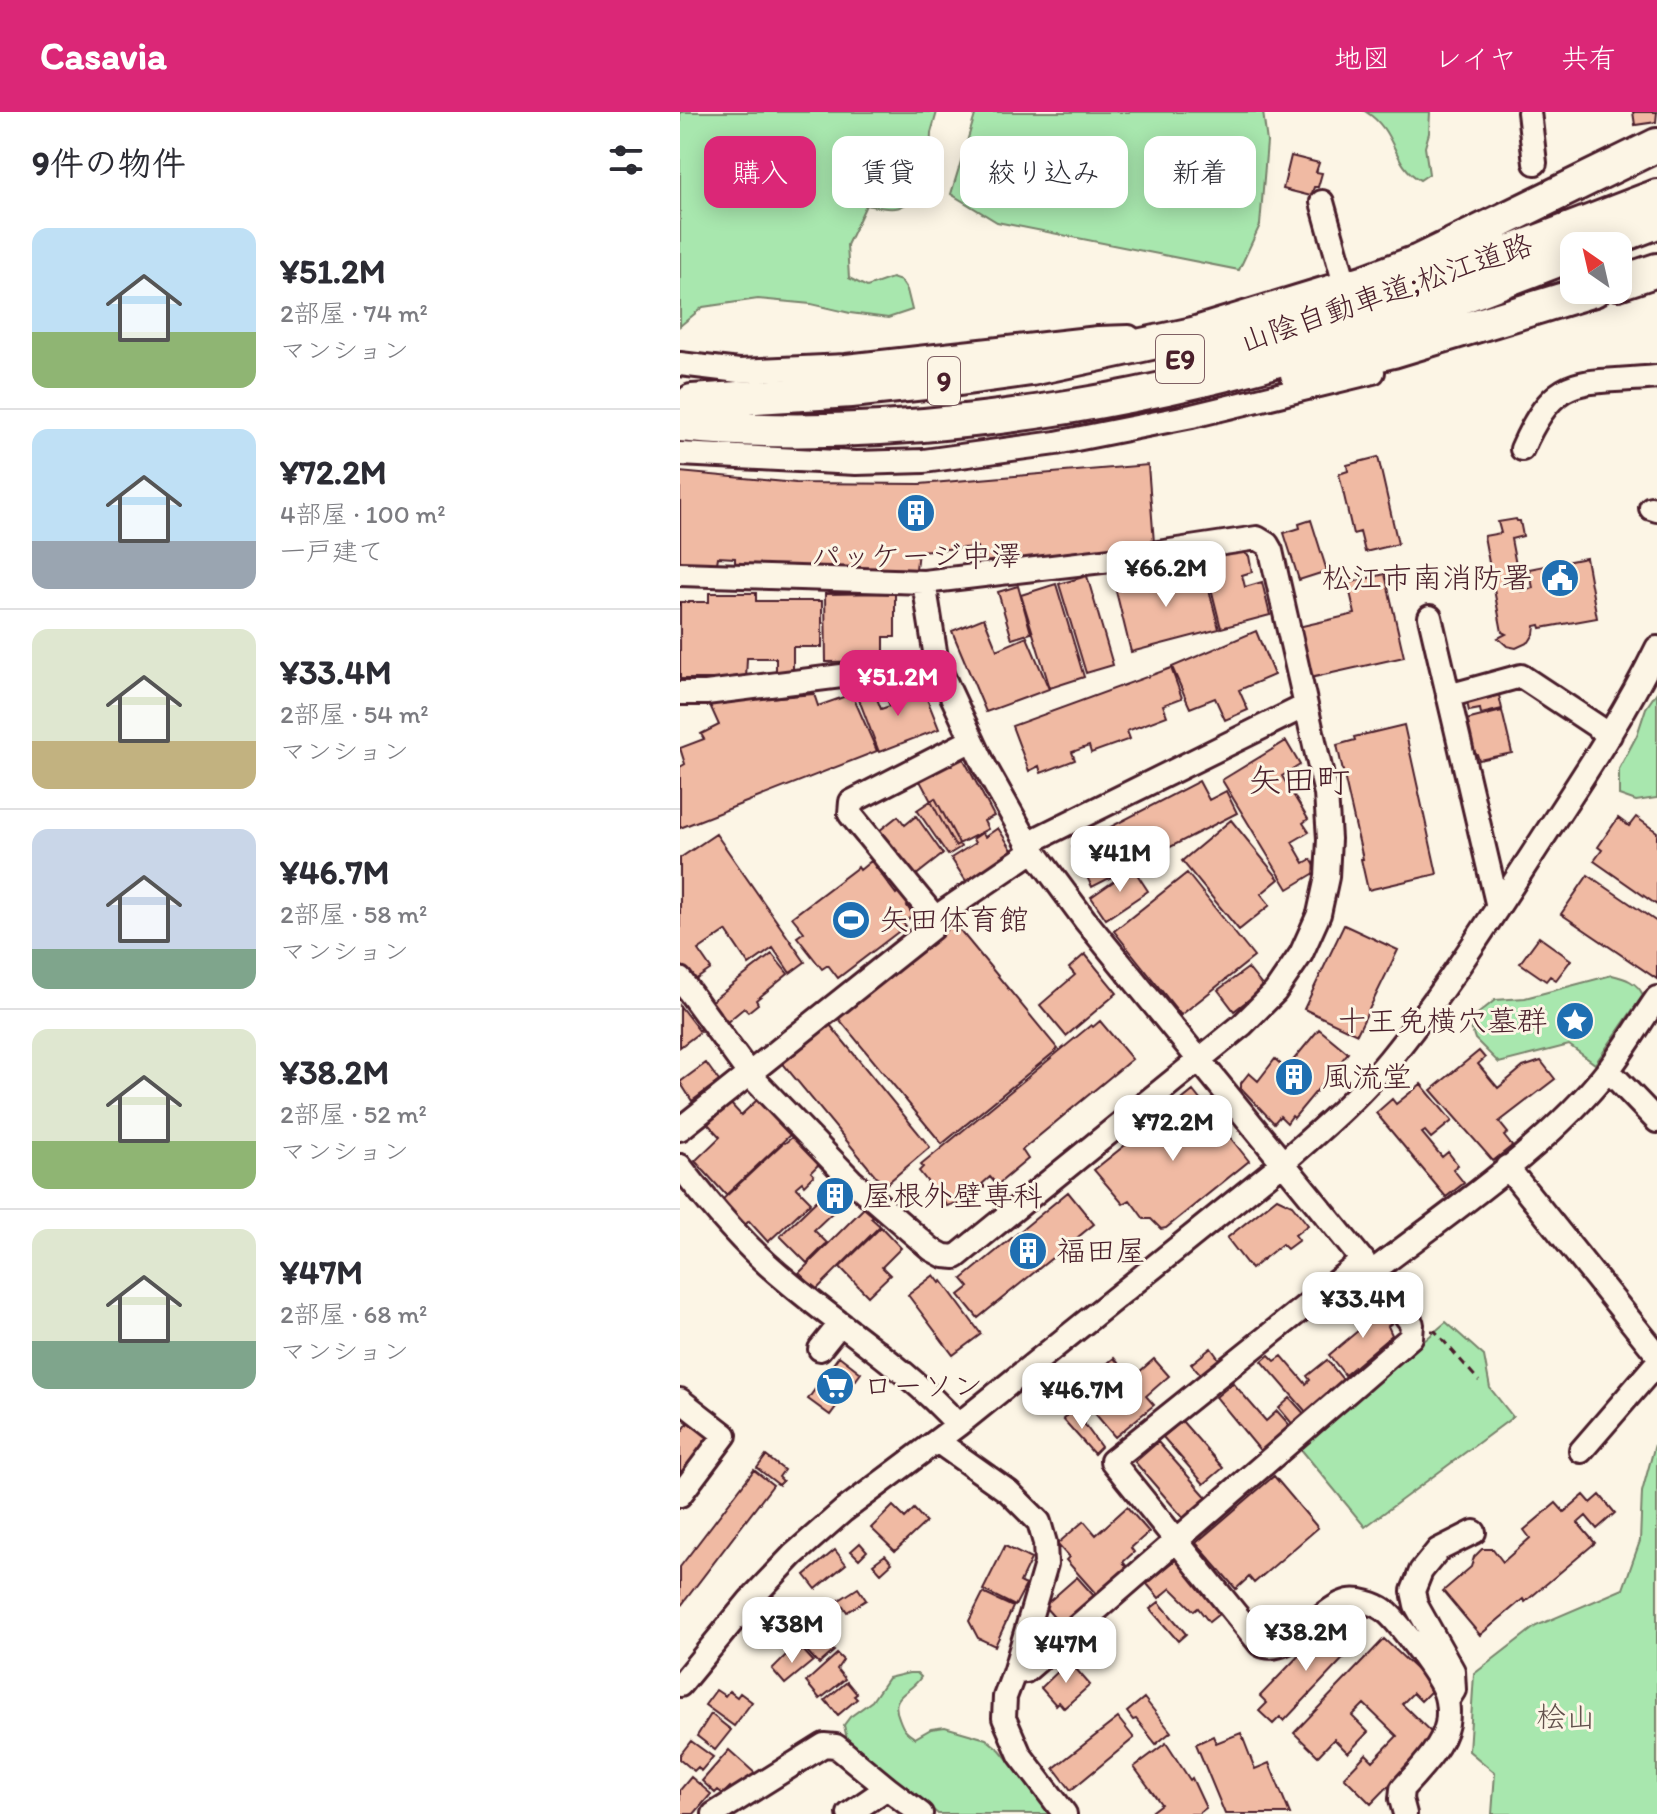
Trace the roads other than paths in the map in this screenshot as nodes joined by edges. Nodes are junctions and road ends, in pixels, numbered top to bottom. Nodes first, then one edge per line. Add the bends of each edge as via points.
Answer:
1 (1529, 112) edge
2 (1657, 145) edge
3 (1535, 163) dead end
4 (1657, 196) edge
5 (1322, 202) dead end
6 (1657, 222) edge
7 (1631, 232) edge
8 (1560, 259) edge
9 (1657, 270) edge
10 (1632, 278) edge
11 (1346, 288) junction
12 (1560, 301) edge
13 (1484, 325) junction
14 (1193, 334) junction
15 (680, 364) edge
16 (1657, 377) edge
17 (684, 409) edge
18 (870, 428) junction
19 (1522, 449) dead end
20 (680, 454) edge
21 (680, 574) edge
22 (924, 582) junction
23 (1430, 617) dead end
24 (1657, 648) edge
25 (937, 664) junction
26 (680, 693) edge
27 (1448, 696) junction
28 (1305, 706) junction
29 (1610, 735) junction
30 (972, 740) junction
31 (1030, 847) junction
32 (1498, 907) junction
33 (937, 920) junction
34 (680, 979) edge
35 (1657, 998) edge
36 (1199, 1060) junction
37 (1608, 1070) junction
38 (750, 1075) junction
39 (1657, 1121) edge
40 (680, 1129) edge
41 (1284, 1162) junction
42 (680, 1166) edge
43 (1507, 1167) junction
44 (1367, 1266) junction
45 (840, 1324) junction
46 (820, 1349) dead end
47 (1657, 1354) edge
48 (1657, 1363) edge
49 (680, 1400) edge
50 (958, 1425) junction
51 (937, 1441) junction
52 (1581, 1451) dead end
53 (680, 1495) edge
54 (1474, 1532) dead end
55 (1176, 1543) junction
56 (1014, 1673) junction
57 (680, 1685) edge
58 (1447, 1701) junction
59 (887, 1788) junction
60 (714, 1814) edge
61 (849, 1814) edge
62 (921, 1814) edge
63 (1065, 1814) edge
64 (1405, 1814) edge

1 - 3 street
2 - 11 highway, 9 via 1466,240
4 - 17 highway, 山陰自動車道;松江道路 / E9 via 1343,313 1163,363 1066,383 953,397
5 - 11 street
6 - 7 highway
8 - 18 highway, 山陰自動車道;松江道路 / E9 via 1261,365 1069,407
9 - 10 highway
11 - 14 highway, 9
12 - 13 highway, 9
13 - 18 highway, 9 via 1300,373 1082,417 955,430
13 - 20 street via 1396,366 1056,443 924,461 856,463
14 - 15 street via 1098,338 846,366 739,371
14 - 17 highway, 9 via 1031,369
16 - 19 street via 1563,390 1539,413
17 - 18 highway, 山陰自動車道;松江道路 / E9 via 779,429
21 - 22 street
22 - 25 street
22 - 28 street via 1257,538 1271,551
23 - 27 street
24 - 29 street
25 - 26 street
25 - 30 street
27 - 29 street via 1521,676
27 - 32 street
28 - 31 street via 1058,826
28 - 36 street via 1326,794 1327,877 1319,914 1275,992
29 - 32 street
30 - 31 street
30 - 33 street via 851,802 850,814
31 - 33 street
31 - 36 street
32 - 41 street via 1387,1063
33 - 38 street
34 - 38 street
35 - 37 street
36 - 38 street via 956,1257 931,1249 851,1180
36 - 41 street
37 - 39 street
37 - 43 street
38 - 40 street
41 - 44 street
41 - 50 street
42 - 45 street via 750,1248
43 - 44 street
43 - 47 street
44 - 55 street via 1412,1324 1411,1337
44 - 55 street via 1112,1461
45 - 46 street
45 - 50 street via 935,1400
48 - 52 street
49 - 53 street via 725,1435
50 - 51 street
51 - 56 street via 1009,1492 1039,1522 1046,1564
51 - 57 street via 793,1555
54 - 58 street via 1438,1550 1413,1591 1453,1671 1454,1690
55 - 56 street via 1026,1671
55 - 58 street via 1266,1647 1289,1642 1352,1600 1384,1609 1439,1681
56 - 63 street via 1004,1718 1020,1755
58 - 64 street via 1442,1739 1402,1789
59 - 60 street via 836,1746 824,1745
59 - 61 street
59 - 62 street

